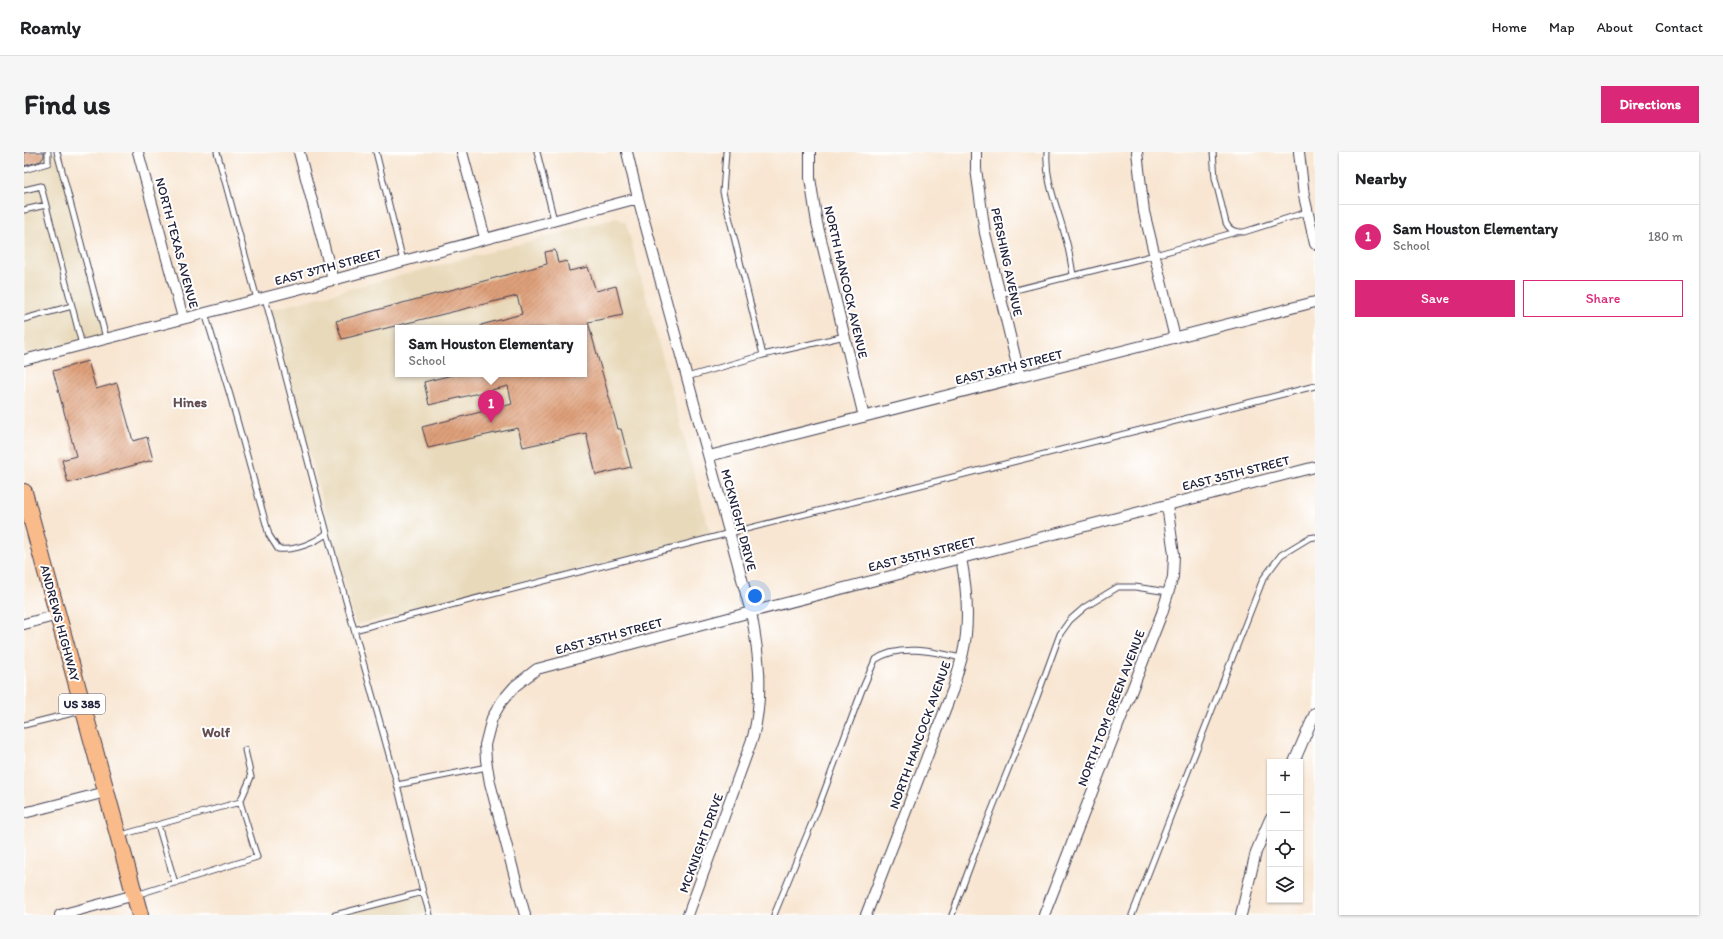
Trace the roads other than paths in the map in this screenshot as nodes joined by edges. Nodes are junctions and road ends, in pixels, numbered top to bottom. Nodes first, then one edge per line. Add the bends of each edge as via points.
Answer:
1 (138, 152) edge
2 (217, 152) edge
3 (299, 152) edge
4 (376, 152) edge
5 (462, 152) edge
6 (537, 152) edge
7 (627, 152) edge
8 (726, 152) edge
9 (810, 152) edge
10 (976, 152) edge
11 (1047, 152) edge
12 (1138, 152) edge
13 (1213, 152) edge
14 (1299, 152) edge
15 (49, 154) edge
16 (57, 154) edge
17 (24, 170) edge
18 (24, 190) edge
19 (638, 198) junction
20 (46, 205) junction
21 (24, 210) edge
22 (1310, 213) edge
23 (554, 220) junction
24 (1236, 232) junction
25 (485, 238) junction
26 (1315, 244) edge
27 (1155, 255) junction
28 (403, 261) junction
29 (1073, 275) junction
30 (333, 280) junction
31 (1000, 294) junction
32 (261, 298) junction
33 (1315, 302) edge
34 (72, 306) junction
35 (205, 312) junction
36 (183, 318) junction
37 (24, 319) edge
38 (845, 336) junction
39 (106, 338) junction
40 (1175, 338) junction
41 (82, 345) junction
42 (763, 355) junction
43 (24, 360) edge
44 (687, 377) junction
45 (1020, 377) junction
46 (1315, 386) edge
47 (864, 417) junction
48 (709, 456) junction
49 (1315, 467) edge
50 (24, 492) edge
51 (1167, 505) junction
52 (327, 533) junction
53 (730, 533) junction
54 (1315, 537) edge
55 (960, 558) junction
56 (1168, 592) junction
57 (751, 612) junction
58 (58, 615) junction
59 (24, 624) edge
60 (354, 630) junction
61 (961, 658) junction
62 (84, 710) junction
63 (1315, 713) edge
64 (24, 725) edge
65 (245, 750) dead end
66 (1295, 759) edge
67 (487, 766) junction
68 (397, 785) junction
69 (106, 792) junction
70 (240, 802) junction
71 (24, 813) edge
72 (158, 825) junction
73 (1267, 825) edge
74 (118, 836) junction
75 (175, 883) junction
76 (424, 892) junction
77 (135, 895) junction
78 (60, 915) edge
79 (140, 915) edge
80 (335, 915) edge
81 (430, 915) edge
82 (526, 915) edge
83 (688, 915) edge
84 (774, 915) edge
85 (866, 915) edge
86 (952, 915) edge
87 (1044, 915) edge
88 (1132, 915) edge
89 (1241, 915) edge

1 - 36 street, NORTH TEXAS AVENUE
2 - 32 lane
3 - 30 street
4 - 28 lane
5 - 25 street
6 - 23 lane
7 - 19 street, MCKNIGHT DRIVE
8 - 42 lane via 723,192
9 - 38 street, NORTH HANCOCK AVENUE via 810,178 817,223
10 - 31 street, PERSHING AVENUE via 985,233
11 - 29 lane via 1048,178
12 - 27 street via 1144,212
13 - 24 lane via 1215,178 1226,223
14 - 22 street
15 - 16 lane
15 - 17 lane via 48,163
16 - 39 lane
18 - 20 lane via 41,186
19 - 23 street, EAST 37TH STREET
19 - 44 street, MCKNIGHT DRIVE
20 - 21 lane
20 - 34 lane
22 - 24 lane
22 - 26 street
23 - 25 street, EAST 37TH STREET
24 - 27 lane
25 - 28 street, EAST 37TH STREET
27 - 29 lane
27 - 40 street
28 - 30 street, EAST 37TH STREET
29 - 31 lane
30 - 32 street, EAST 37TH STREET
31 - 45 street, PERSHING AVENUE
32 - 35 street, EAST 37TH STREET
32 - 52 lane
33 - 40 street, EAST 36TH STREET
34 - 37 lane
34 - 41 lane
35 - 36 street, EAST 37TH STREET
35 - 52 lane via 269,535 278,549 286,550 319,540
36 - 39 street, EAST 37TH STREET
38 - 42 lane
38 - 47 street, NORTH HANCOCK AVENUE
39 - 41 street, EAST 37TH STREET
40 - 45 street, EAST 36TH STREET
41 - 43 street, EAST 37TH STREET
42 - 44 lane
44 - 48 street, MCKNIGHT DRIVE
45 - 47 street, EAST 36TH STREET
46 - 53 lane
47 - 48 street, EAST 36TH STREET
48 - 53 street, MCKNIGHT DRIVE
49 - 51 street, EAST 35TH STREET
50 - 58 main road, ANDREWS HIGHWAY / US 385
51 - 55 street, EAST 35TH STREET
51 - 56 street, NORTH TOM GREEN AVENUE via 1174,554 1173,577
52 - 60 lane
53 - 57 street, MCKNIGHT DRIVE
53 - 60 lane
54 - 88 lane via 1281,555 1263,579
55 - 57 street, EAST 35TH STREET
55 - 61 street, NORTH HANCOCK AVENUE via 967,615
56 - 86 lane via 1118,587 1085,607 1070,620 1060,634
56 - 87 street, NORTH TOM GREEN AVENUE
57 - 67 street, EAST 35TH STREET via 537,669 515,686 492,718 485,744
57 - 83 street, MCKNIGHT DRIVE via 759,670 760,698 757,722 734,793
58 - 59 street
58 - 62 main road, ANDREWS HIGHWAY / US 385
60 - 68 lane
61 - 84 lane via 915,650 888,654 875,660
61 - 85 street, NORTH HANCOCK AVENUE via 953,689
62 - 64 lane
62 - 69 main road, ANDREWS HIGHWAY / US 385
63 - 66 street
65 - 70 lane via 251,777
67 - 68 lane
67 - 82 street
68 - 76 lane
69 - 71 street
69 - 74 main road, ANDREWS HIGHWAY / US 385
70 - 72 lane
70 - 75 lane via 257,857
72 - 74 lane
72 - 75 lane
73 - 89 street via 1256,852
74 - 77 main road, ANDREWS HIGHWAY / US 385
75 - 77 lane
76 - 80 lane
76 - 81 lane
77 - 78 street
77 - 79 main road, ANDREWS HIGHWAY / US 385

